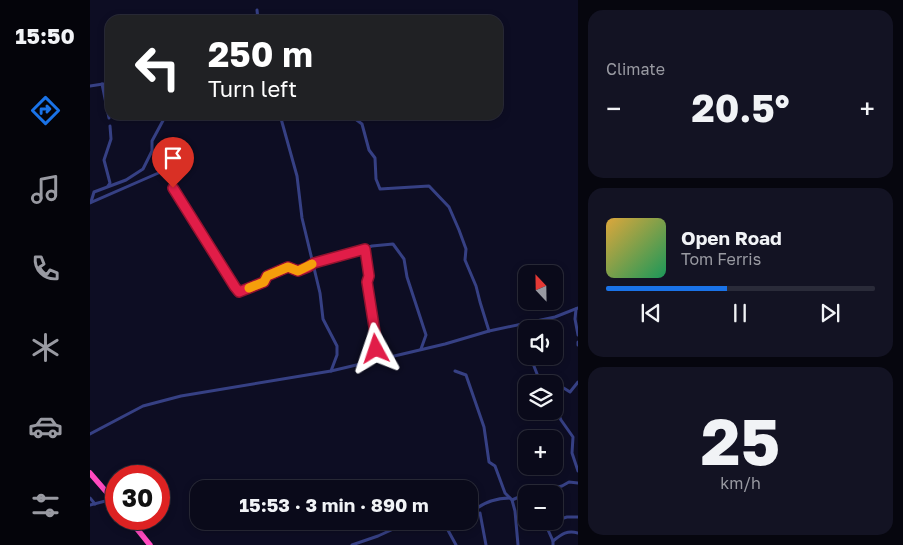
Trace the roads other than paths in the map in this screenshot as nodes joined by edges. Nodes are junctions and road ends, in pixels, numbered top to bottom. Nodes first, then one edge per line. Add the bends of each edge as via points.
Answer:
1 (257, 10) dead end
2 (258, 15) edge
3 (102, 84) junction
4 (105, 84) edge
5 (90, 86) edge
6 (105, 99) edge
7 (163, 120) edge
8 (281, 120) edge
9 (357, 120) edge
10 (110, 126) dead end
11 (108, 186) junction
12 (91, 202) edge
13 (365, 249) junction
14 (314, 263) junction
15 (577, 308) edge
16 (541, 320) edge
17 (518, 325) edge
18 (489, 331) junction
19 (578, 335) edge
20 (421, 348) junction
21 (376, 360) junction
22 (456, 371) dead end
23 (331, 372) junction
24 (578, 382) edge
25 (563, 388) edge
26 (561, 420) edge
27 (90, 434) edge
28 (578, 471) edge
29 (90, 473) edge
30 (578, 483) edge
31 (563, 485) edge
32 (105, 490) edge
33 (518, 497) edge
34 (90, 498) edge
35 (511, 499) junction
36 (105, 502) edge
37 (95, 504) junction
38 (90, 505) edge
39 (478, 507) edge
40 (480, 513) dead end
41 (578, 517) edge
42 (563, 518) edge
43 (138, 530) edge
44 (391, 530) edge
45 (448, 530) edge
46 (548, 530) edge
47 (578, 533) edge
48 (553, 543) edge
49 (150, 545) edge
50 (352, 545) edge
51 (456, 545) edge
52 (486, 545) edge
53 (518, 545) edge

1 - 2 street
3 - 4 street
3 - 5 street
3 - 6 street
7 - 11 street via 143,169
8 - 14 street via 297,176 302,218
9 - 18 street via 362,124 369,150 375,158 376,180 380,188 429,186 449,207 460,230 466,249 465,260
10 - 11 street via 111,139 104,160
11 - 12 street via 94,192
12 - 14 street via 163,171 239,292 288,267 298,271
13 - 14 street
13 - 20 street via 393,244 404,259 426,335
13 - 21 street
14 - 23 street via 323,319 337,346
15 - 16 street
15 - 19 street
17 - 18 street
18 - 20 street
20 - 21 street
21 - 23 street
22 - 35 street via 466,375 484,427 489,462
23 - 27 street via 180,396 143,406
24 - 25 street via 570,392
26 - 28 street via 573,437 572,454
29 - 32 highway
30 - 31 street
33 - 35 street
34 - 37 street
35 - 39 street via 503,498
35 - 53 street
36 - 37 street
37 - 38 street
40 - 52 street
41 - 42 street
43 - 49 highway
44 - 50 street
45 - 51 street
46 - 48 street
47 - 48 street via 563,533

